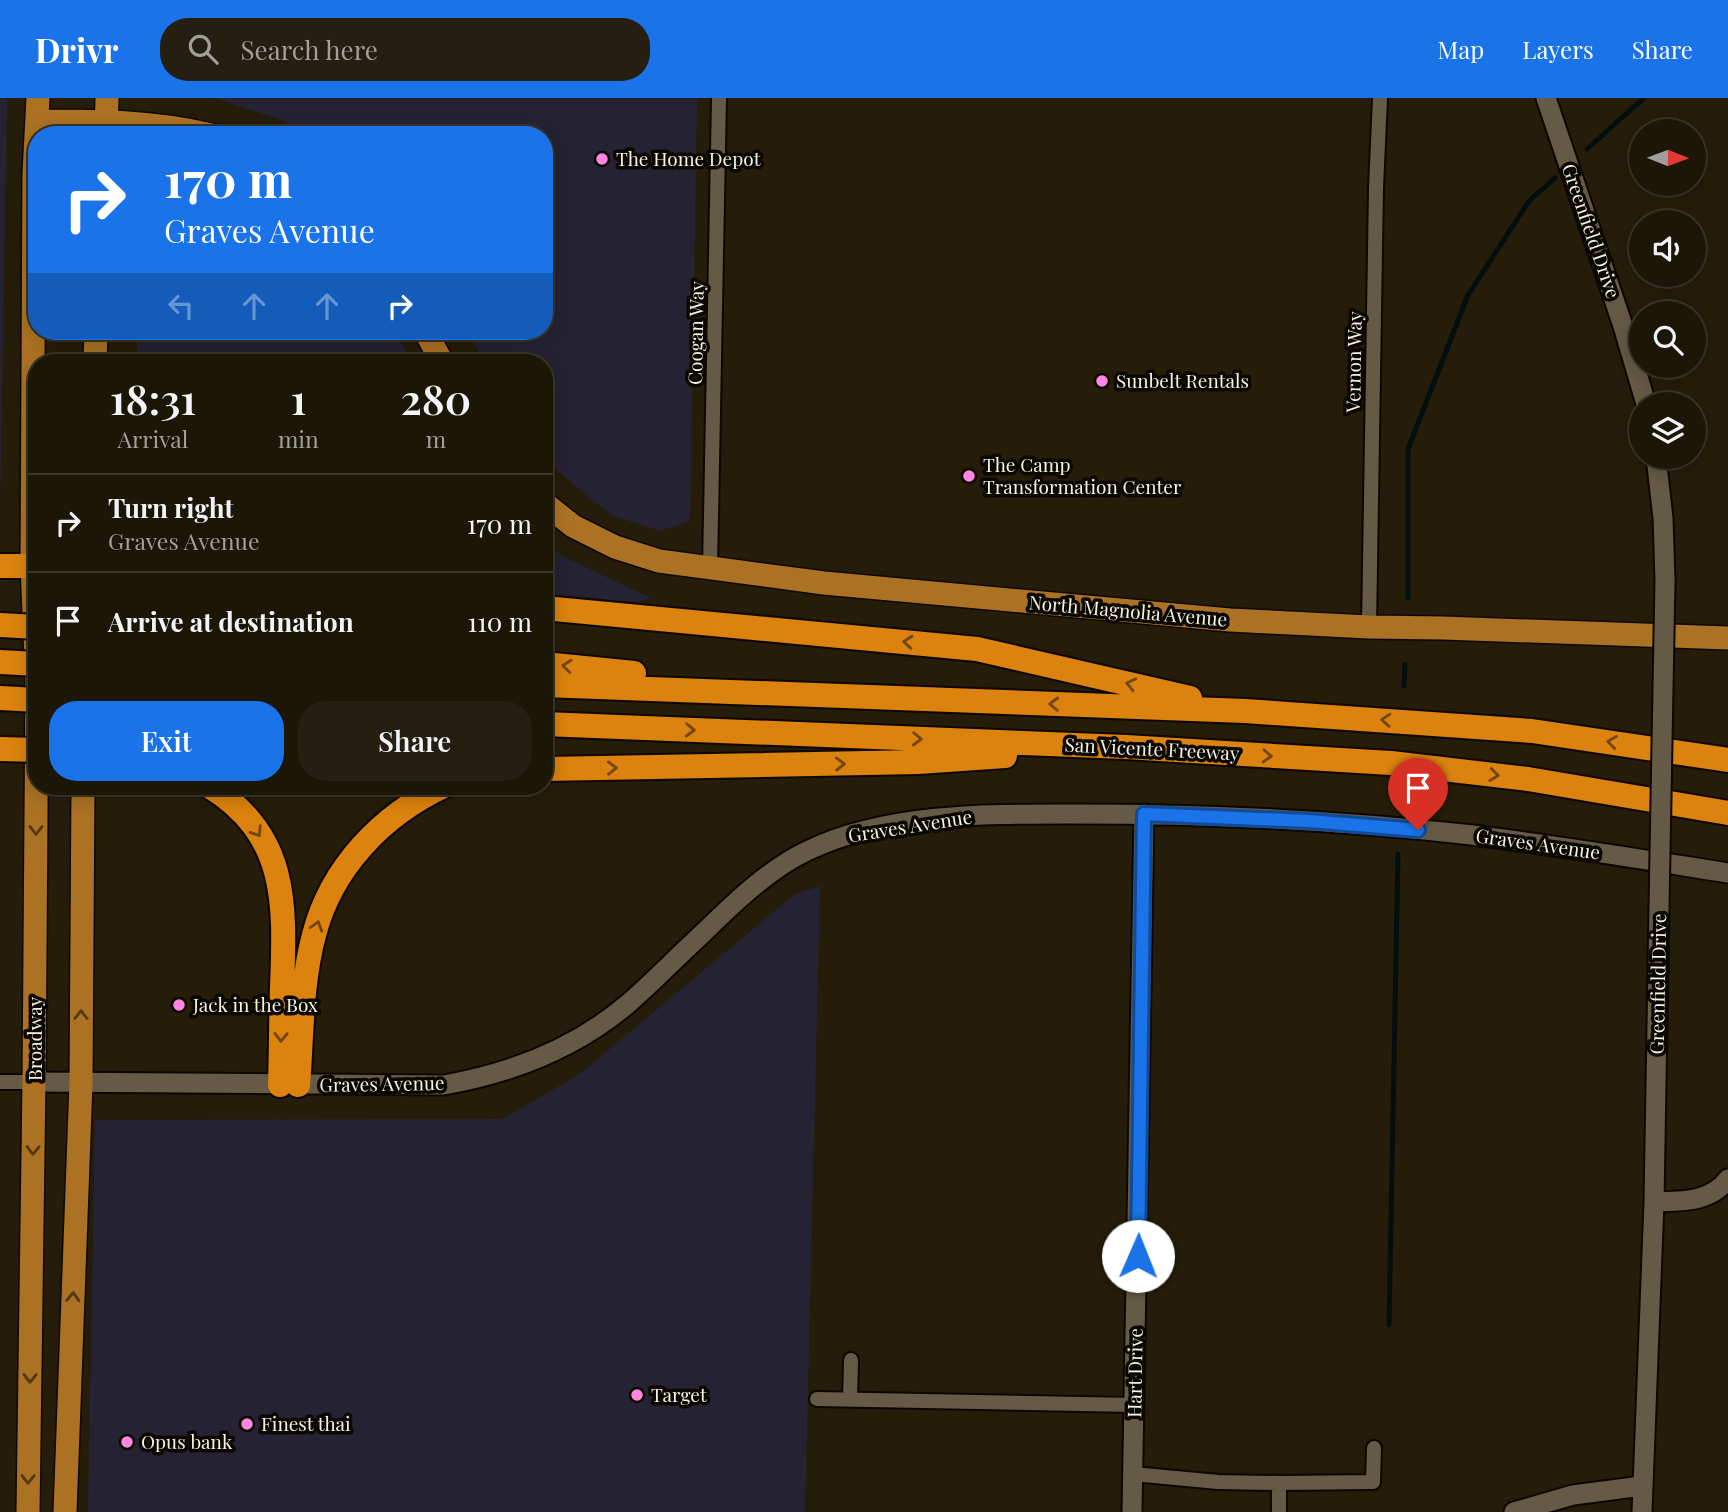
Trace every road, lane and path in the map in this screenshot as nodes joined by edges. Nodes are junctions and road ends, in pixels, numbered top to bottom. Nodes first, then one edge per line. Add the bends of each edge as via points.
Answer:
1 (38, 98) edge
2 (719, 98) edge
3 (1380, 98) edge
4 (1546, 98) edge
5 (106, 118) edge
6 (37, 121) junction
7 (37, 126) edge
8 (161, 126) edge
9 (1642, 392) edge
10 (1657, 469) edge
11 (553, 510) edge
12 (0, 566) edge
13 (28, 566) edge
14 (710, 568) junction
15 (553, 609) edge
16 (0, 625) edge
17 (28, 626) edge
18 (1368, 628) junction
19 (1728, 638) edge
20 (0, 662) edge
21 (28, 664) edge
22 (553, 665) edge
23 (553, 685) edge
24 (0, 698) edge
25 (903, 699) junction
26 (28, 700) edge
27 (1245, 711) junction
28 (553, 725) edge
29 (573, 726) junction
30 (553, 728) edge
31 (1126, 747) junction
32 (0, 749) edge
33 (28, 750) edge
34 (1728, 760) edge
35 (553, 769) edge
36 (36, 795) edge
37 (83, 795) edge
38 (221, 795) edge
39 (428, 795) edge
40 (1728, 813) edge
41 (1144, 814) junction
42 (1728, 873) edge
43 (0, 1082) edge
44 (34, 1082) junction
45 (80, 1083) junction
46 (289, 1085) junction
47 (1728, 1179) edge
48 (1654, 1202) junction
49 (851, 1360) dead end
50 (817, 1399) dead end
51 (850, 1400) junction
52 (1135, 1405) junction
53 (1374, 1448) dead end
54 (1133, 1474) junction
55 (1279, 1483) junction
56 (1642, 1486) junction
57 (28, 1512) edge
58 (65, 1512) edge
59 (1132, 1512) edge
60 (1279, 1512) edge
61 (1514, 1512) edge
62 (1642, 1512) edge

1 - 6 main road, Broadway
2 - 14 street, Coogan Way
3 - 18 street, Vernon Way
4 - 9 main road, Greenfield Drive
5 - 6 main road
5 - 8 main road
6 - 7 main road, Broadway
10 - 48 main road, Greenfield Drive, bridge via 1665,580
11 - 14 main road, North Magnolia Avenue via 615,547 659,561
12 - 13 highway
14 - 18 main road, North Magnolia Avenue via 1069,607
27 -> 15 highway via 978,649
16 - 17 highway, bridge
18 - 19 main road, North Magnolia Avenue
20 - 21 highway, bridge
25 -> 22 highway
23 - 25 highway
24 - 26 highway, bridge
27 -> 25 highway, San Vicente Freeway
34 -> 27 highway, San Vicente Freeway via 1532,731
28 - 29 highway
29 - 30 highway
29 -> 31 highway, San Vicente Freeway
35 -> 31 highway via 918,762
31 -> 40 highway, San Vicente Freeway via 1391,763 1528,779
32 - 33 highway, bridge
36 -> 44 main road, Broadway
45 -> 37 main road
38 -> 46 highway via 259,832 283,898
46 -> 39 highway via 313,937 325,901 369,838 397,813
41 - 42 main road, Graves Avenue via 1462,834
41 - 46 main road, Graves Avenue via 944,817 838,838 805,852 747,891 628,1004 537,1060 444,1085
41 - 52 main road, Hart Drive
43 - 44 street, Graves Avenue
44 - 45 main road, Graves Avenue
44 -> 57 main road, Broadway
45 - 46 main road, Graves Avenue
58 -> 45 main road
47 - 48 main road via 1703,1198
48 - 56 main road, Greenfield Drive
49 - 51 street
50 - 51 street
51 - 52 street
52 - 54 main road, Hart Drive
53 - 55 street via 1373,1482
54 - 55 street
54 - 59 main road, Hart Drive
55 - 60 street
56 - 61 main road via 1573,1495
56 - 62 main road, Greenfield Drive

